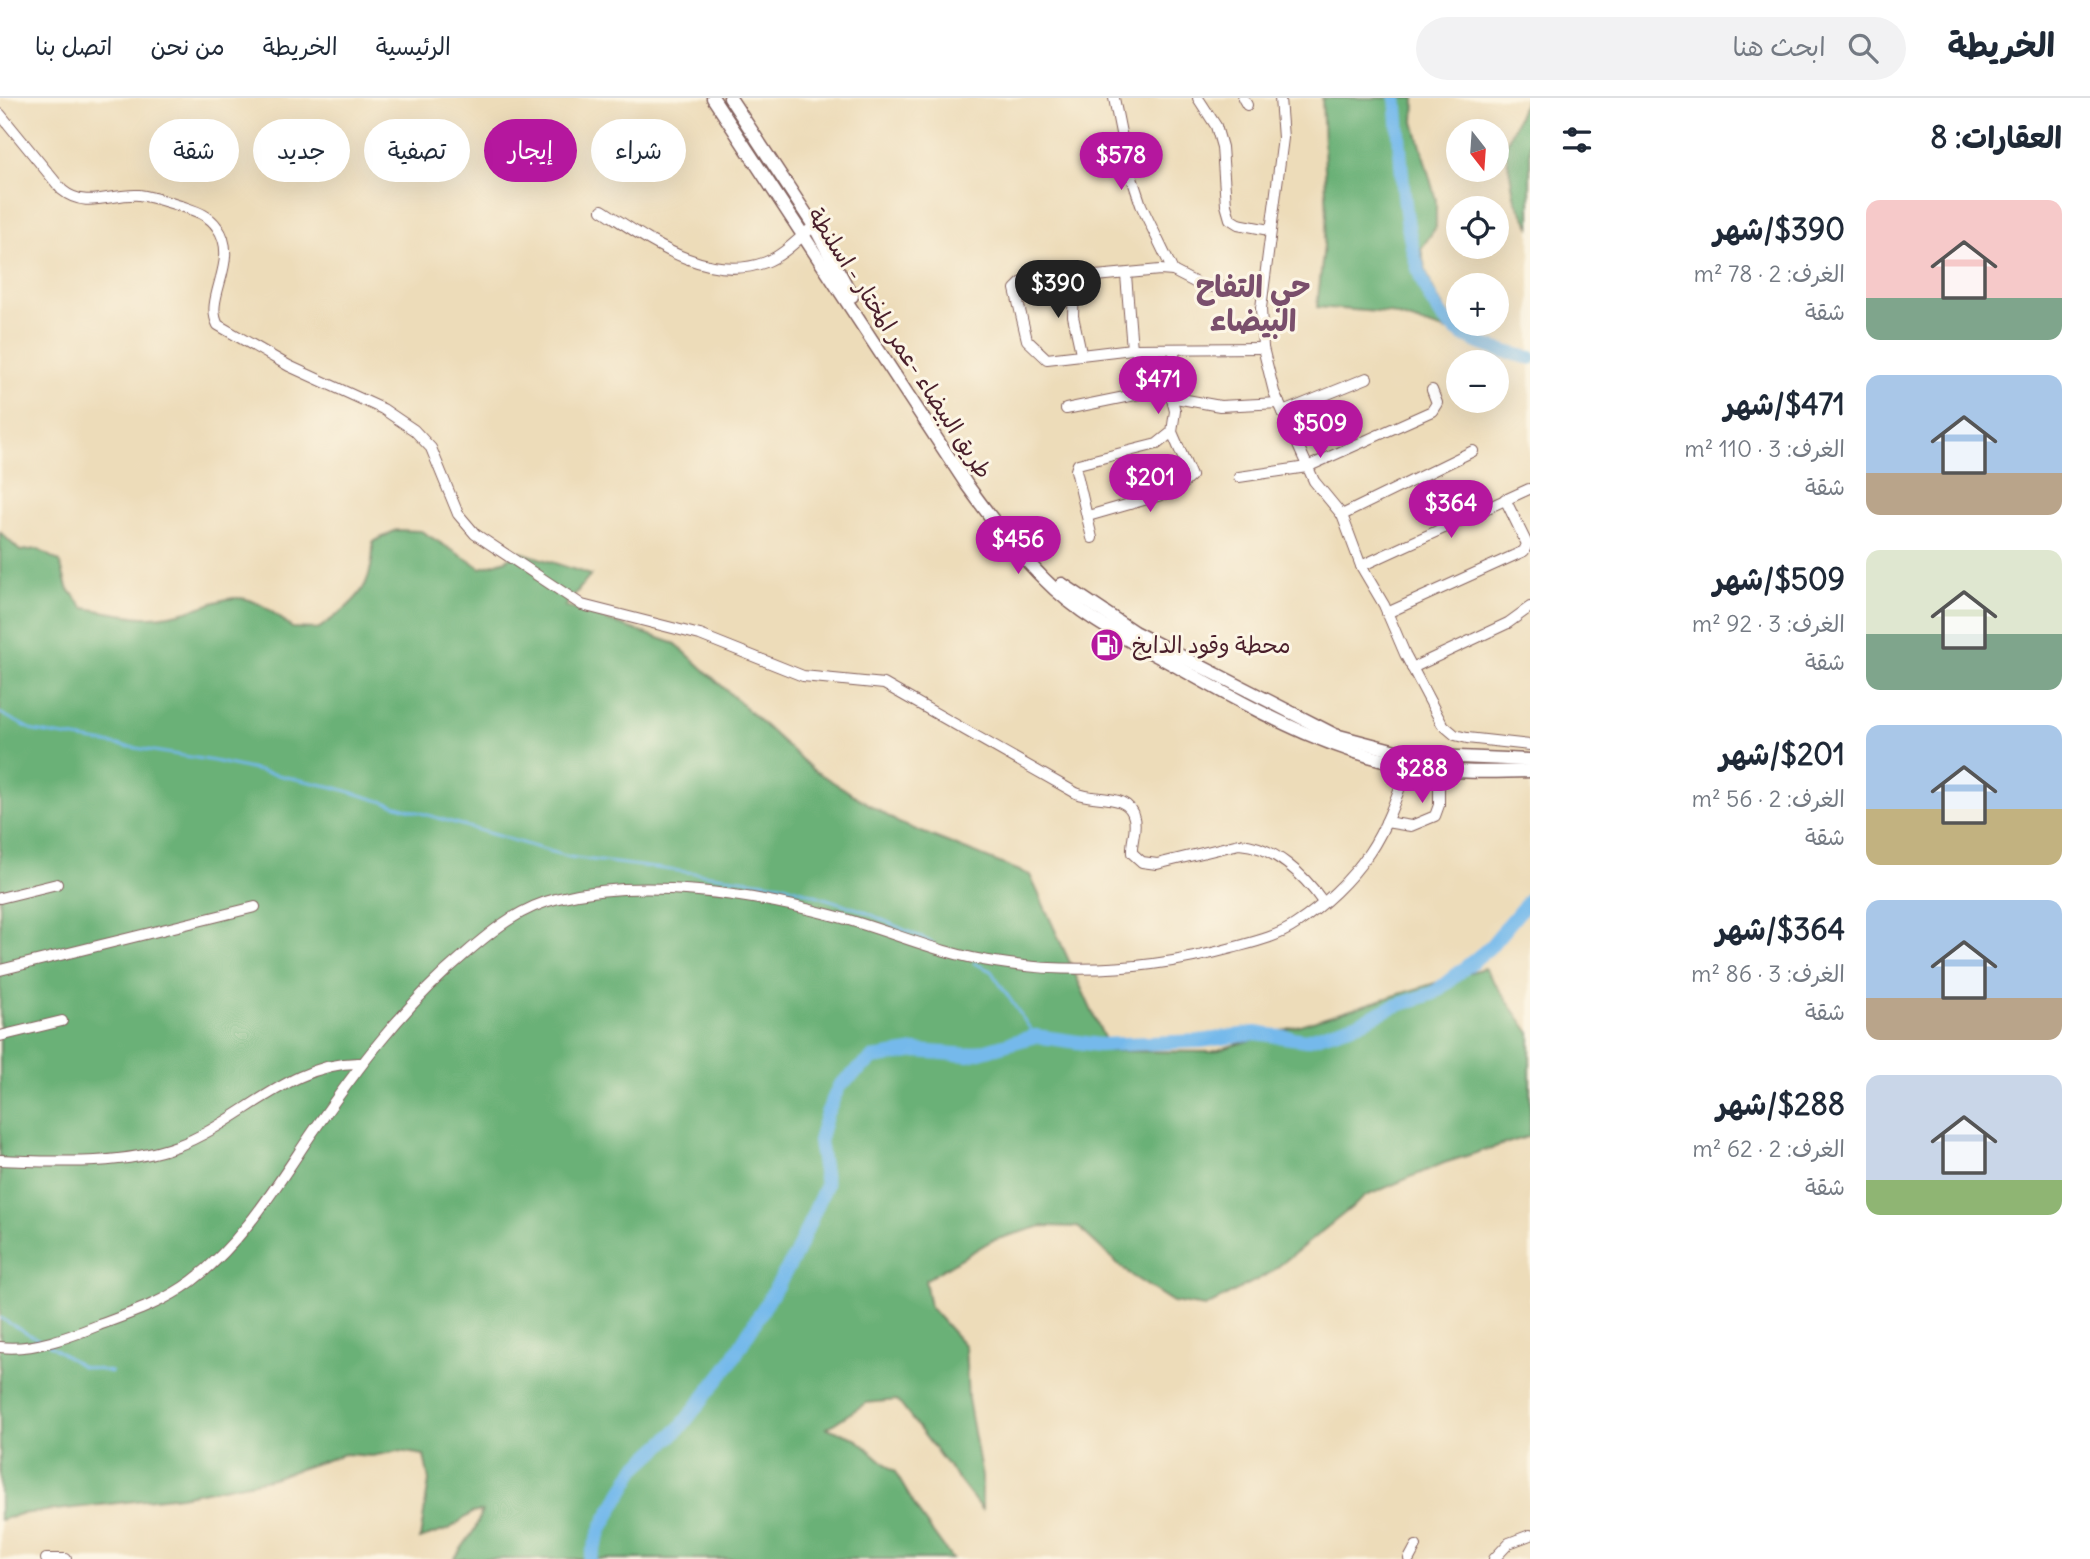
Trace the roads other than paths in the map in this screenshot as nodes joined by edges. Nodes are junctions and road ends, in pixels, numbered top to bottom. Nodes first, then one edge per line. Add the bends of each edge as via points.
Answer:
1 (713, 98) edge
2 (730, 98) edge
3 (1114, 98) edge
4 (1198, 98) edge
5 (1279, 98) edge
6 (0, 114) edge
7 (602, 210) dead end
8 (814, 226) junction
9 (1269, 230) junction
10 (803, 234) junction
11 (1173, 271) junction
12 (1126, 275) junction
13 (1074, 280) junction
14 (1263, 290) junction
15 (1263, 348) junction
16 (1132, 349) junction
17 (1175, 349) junction
18 (1081, 354) junction
19 (1367, 378) dead end
20 (1432, 390) dead end
21 (1170, 392) junction
22 (1281, 407) junction
23 (1066, 410) dead end
24 (1172, 432) junction
25 (1473, 451) dead end
26 (1307, 467) junction
27 (1238, 477) dead end
28 (1529, 488) edge
29 (1505, 499) junction
30 (1342, 515) junction
31 (1088, 516) junction
32 (1092, 538) dead end
33 (1361, 566) junction
34 (1530, 607) edge
35 (1387, 613) junction
36 (1412, 668) junction
37 (1530, 745) edge
38 (1409, 760) junction
39 (1530, 760) edge
40 (1440, 770) junction
41 (1530, 771) edge
42 (1386, 822) junction
43 (57, 884) dead end
44 (0, 898) edge
45 (1324, 902) junction
46 (255, 907) dead end
47 (0, 970) edge
48 (62, 1021) dead end
49 (0, 1036) edge
50 (361, 1063) junction
51 (0, 1160) edge
52 (0, 1347) edge
53 (1530, 1535) edge
54 (1416, 1546) dead end
55 (46, 1559) edge
56 (66, 1559) edge
57 (1409, 1559) edge
58 (1494, 1559) edge

1 - 10 main road, طريق البيضاء -عمر المختار - اسلنطة
2 - 8 main road, طريق البيضاء -عمر المختار - اسلنطة
3 - 11 street via 1141,205
4 - 9 street via 1216,126 1222,147 1230,219
5 - 9 street via 1283,138
6 - 45 street via 62,190 76,199 149,197 211,219 226,249 215,311 218,325 406,424 430,448 458,514 475,534 582,605 700,635 803,676 884,684 1088,799 1121,800 1134,818 1132,853 1142,862 1157,864 1239,844 1253,845 1307,879
7 - 10 street via 666,251 722,266 766,262
8 - 10 street
8 - 38 main road, طريق البيضاء -عمر المختار - اسلنطة via 857,304 972,478 1048,572 1107,617 1286,713
9 - 14 street
10 - 38 main road, طريق البيضاء -عمر المختار - اسلنطة via 967,485 1045,580 1102,627 1213,687 1340,748
11 - 12 street
11 - 14 street via 1202,286
12 - 13 street
12 - 16 street
13 - 18 street via 1073,316
13 - 18 street via 1021,283 1014,289 1027,340 1037,352 1053,360
14 - 15 street
15 - 17 street
15 - 22 street
16 - 17 street
16 - 18 street
17 - 21 street
19 - 22 street
20 - 26 street via 1437,403 1432,411
21 - 22 street via 1220,406
21 - 23 street
21 - 24 street via 1175,411
22 - 26 street
24 - 31 street via 1157,444 1078,464
24 - 31 street via 1191,476 1175,491
25 - 30 street
26 - 27 street
26 - 30 street
28 - 29 street
29 - 33 street
29 - 35 street via 1527,544 1524,551
30 - 33 street
31 - 32 street
33 - 35 street
34 - 36 street via 1508,623
35 - 36 street
36 - 37 street via 1447,731 1467,738
38 - 39 main road, طريق البيضاء -عمر المختار - اسلنطة
38 - 40 main road, طريق البيضاء -عمر المختار - اسلنطة
38 - 42 street
40 - 41 main road, طريق البيضاء -عمر المختار - اسلنطة
40 - 42 street via 1435,816 1411,826
42 - 45 street via 1368,855
43 - 44 street
45 - 50 street via 1296,924 1242,946 1119,969 1073,969 945,952 833,915 746,896 681,891 589,893 526,909 494,928 417,998
46 - 47 street
48 - 49 street
50 - 51 street via 304,1076 194,1138 156,1152 58,1162
50 - 52 street via 243,1231 193,1280 144,1309 76,1334 32,1346
53 - 58 street via 1509,1543
54 - 57 street
55 - 56 street

